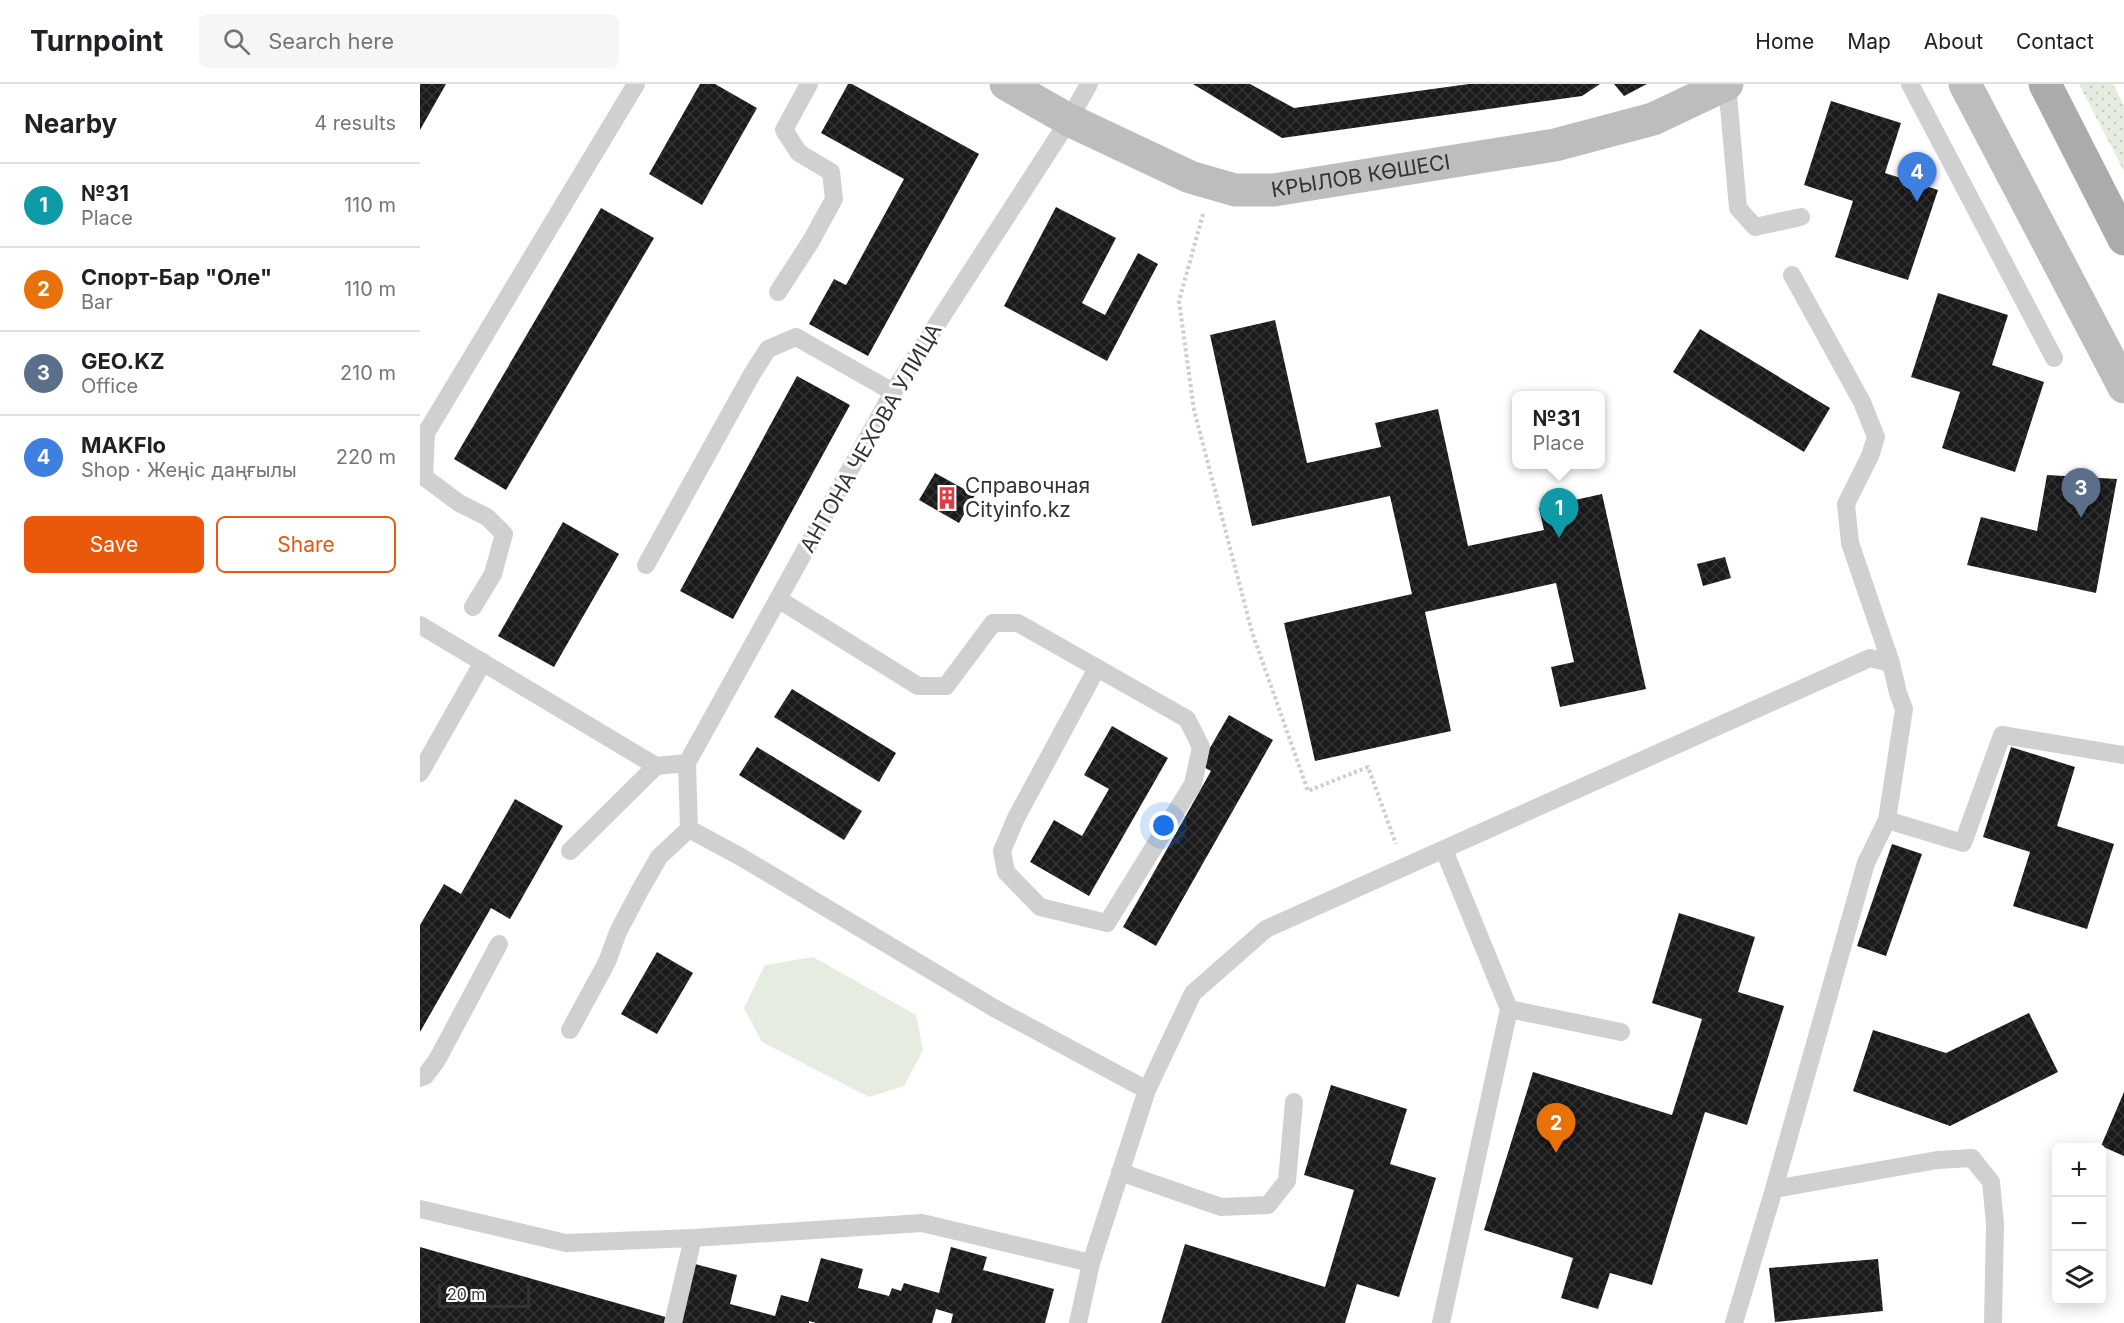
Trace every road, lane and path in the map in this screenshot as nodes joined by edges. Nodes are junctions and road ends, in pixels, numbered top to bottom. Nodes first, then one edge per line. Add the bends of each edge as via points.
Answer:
1 (636, 84) edge
2 (809, 84) edge
3 (1006, 84) edge
4 (1089, 84) edge
5 (1727, 84) edge
6 (1910, 84) edge
7 (1965, 84) edge
8 (2045, 84) edge
9 (1069, 120) junction
10 (1212, 183) junction
11 (1801, 217) dead end
12 (2124, 239) edge
13 (1792, 275) dead end
14 (778, 292) dead end
15 (2054, 358) dead end
16 (2124, 387) edge
17 (894, 392) junction
18 (646, 566) dead end
19 (778, 599) junction
20 (473, 607) dead end
21 (420, 626) edge
22 (483, 662) junction
23 (1891, 663) junction
24 (1097, 668) junction
25 (2124, 755) edge
26 (687, 763) junction
27 (656, 766) junction
28 (420, 773) edge
29 (1887, 820) junction
30 (689, 829) junction
31 (1444, 850) junction
32 (570, 851) dead end
33 (1405, 867) junction
34 (499, 944) dead end
35 (1509, 1009) junction
36 (570, 1030) dead end
37 (1621, 1032) dead end
38 (420, 1078) edge
39 (1147, 1090) junction
40 (1294, 1102) dead end
41 (1120, 1172) junction
42 (1774, 1189) junction
43 (420, 1209) edge
44 (693, 1238) junction
45 (1091, 1263) junction
46 (674, 1323) edge
47 (1078, 1323) edge
48 (1441, 1323) edge
49 (1734, 1323) edge
50 (1993, 1323) edge

1 - 20 lane via 426,433 424,477 459,503 487,517 504,534 494,574
2 - 14 lane via 784,130 799,153 831,172 834,200
3 - 9 main road, КРЫЛОВ КӨШЕСІ
4 - 9 lane, АНТОНА ЧЕХОВА УЛИЦА
5 - 10 main road, КРЫЛОВ КӨШЕСІ via 1653,119 1555,145 1274,190 1235,190
5 - 11 lane via 1738,208 1755,227
6 - 15 lane
7 - 16 main road
8 - 12 main road
9 - 10 main road, КРЫЛОВ КӨШЕСІ via 1190,177
9 - 17 lane, АНТОНА ЧЕХОВА УЛИЦА
10 - 33 path via 1179,302 1194,411 1252,632 1308,791 1368,767
13 - 23 lane via 1862,402 1876,437 1846,504 1850,543
17 - 18 lane via 796,337 768,349
17 - 19 lane, АНТОНА ЧЕХОВА УЛИЦА
19 - 24 lane via 918,686 946,686 993,623 1018,623
19 - 26 lane, АНТОНА ЧЕХОВА УЛИЦА
21 - 22 lane
22 - 27 lane
22 - 28 lane
23 - 29 lane via 1904,709
23 - 31 lane via 1870,658
24 - 24 lane via 1187,719 1201,747 1192,784 1107,923 1040,907 1006,872 1002,851
25 - 29 lane via 2002,735 1963,843
26 - 27 lane
26 - 30 lane
27 - 32 lane
29 - 42 lane via 1866,863
30 - 36 lane via 659,857
30 - 39 lane via 994,1008
31 - 33 lane
31 - 35 lane
33 - 39 lane via 1266,929 1193,993
34 - 38 lane via 437,1060
35 - 37 lane
35 - 48 lane
39 - 41 lane
40 - 41 lane via 1287,1181 1268,1205 1221,1207
41 - 45 lane
42 - 49 lane
42 - 50 lane via 1937,1160 1972,1158 1991,1182 1995,1224
43 - 44 lane via 566,1244
44 - 45 lane via 921,1223
44 - 46 lane
45 - 47 lane

